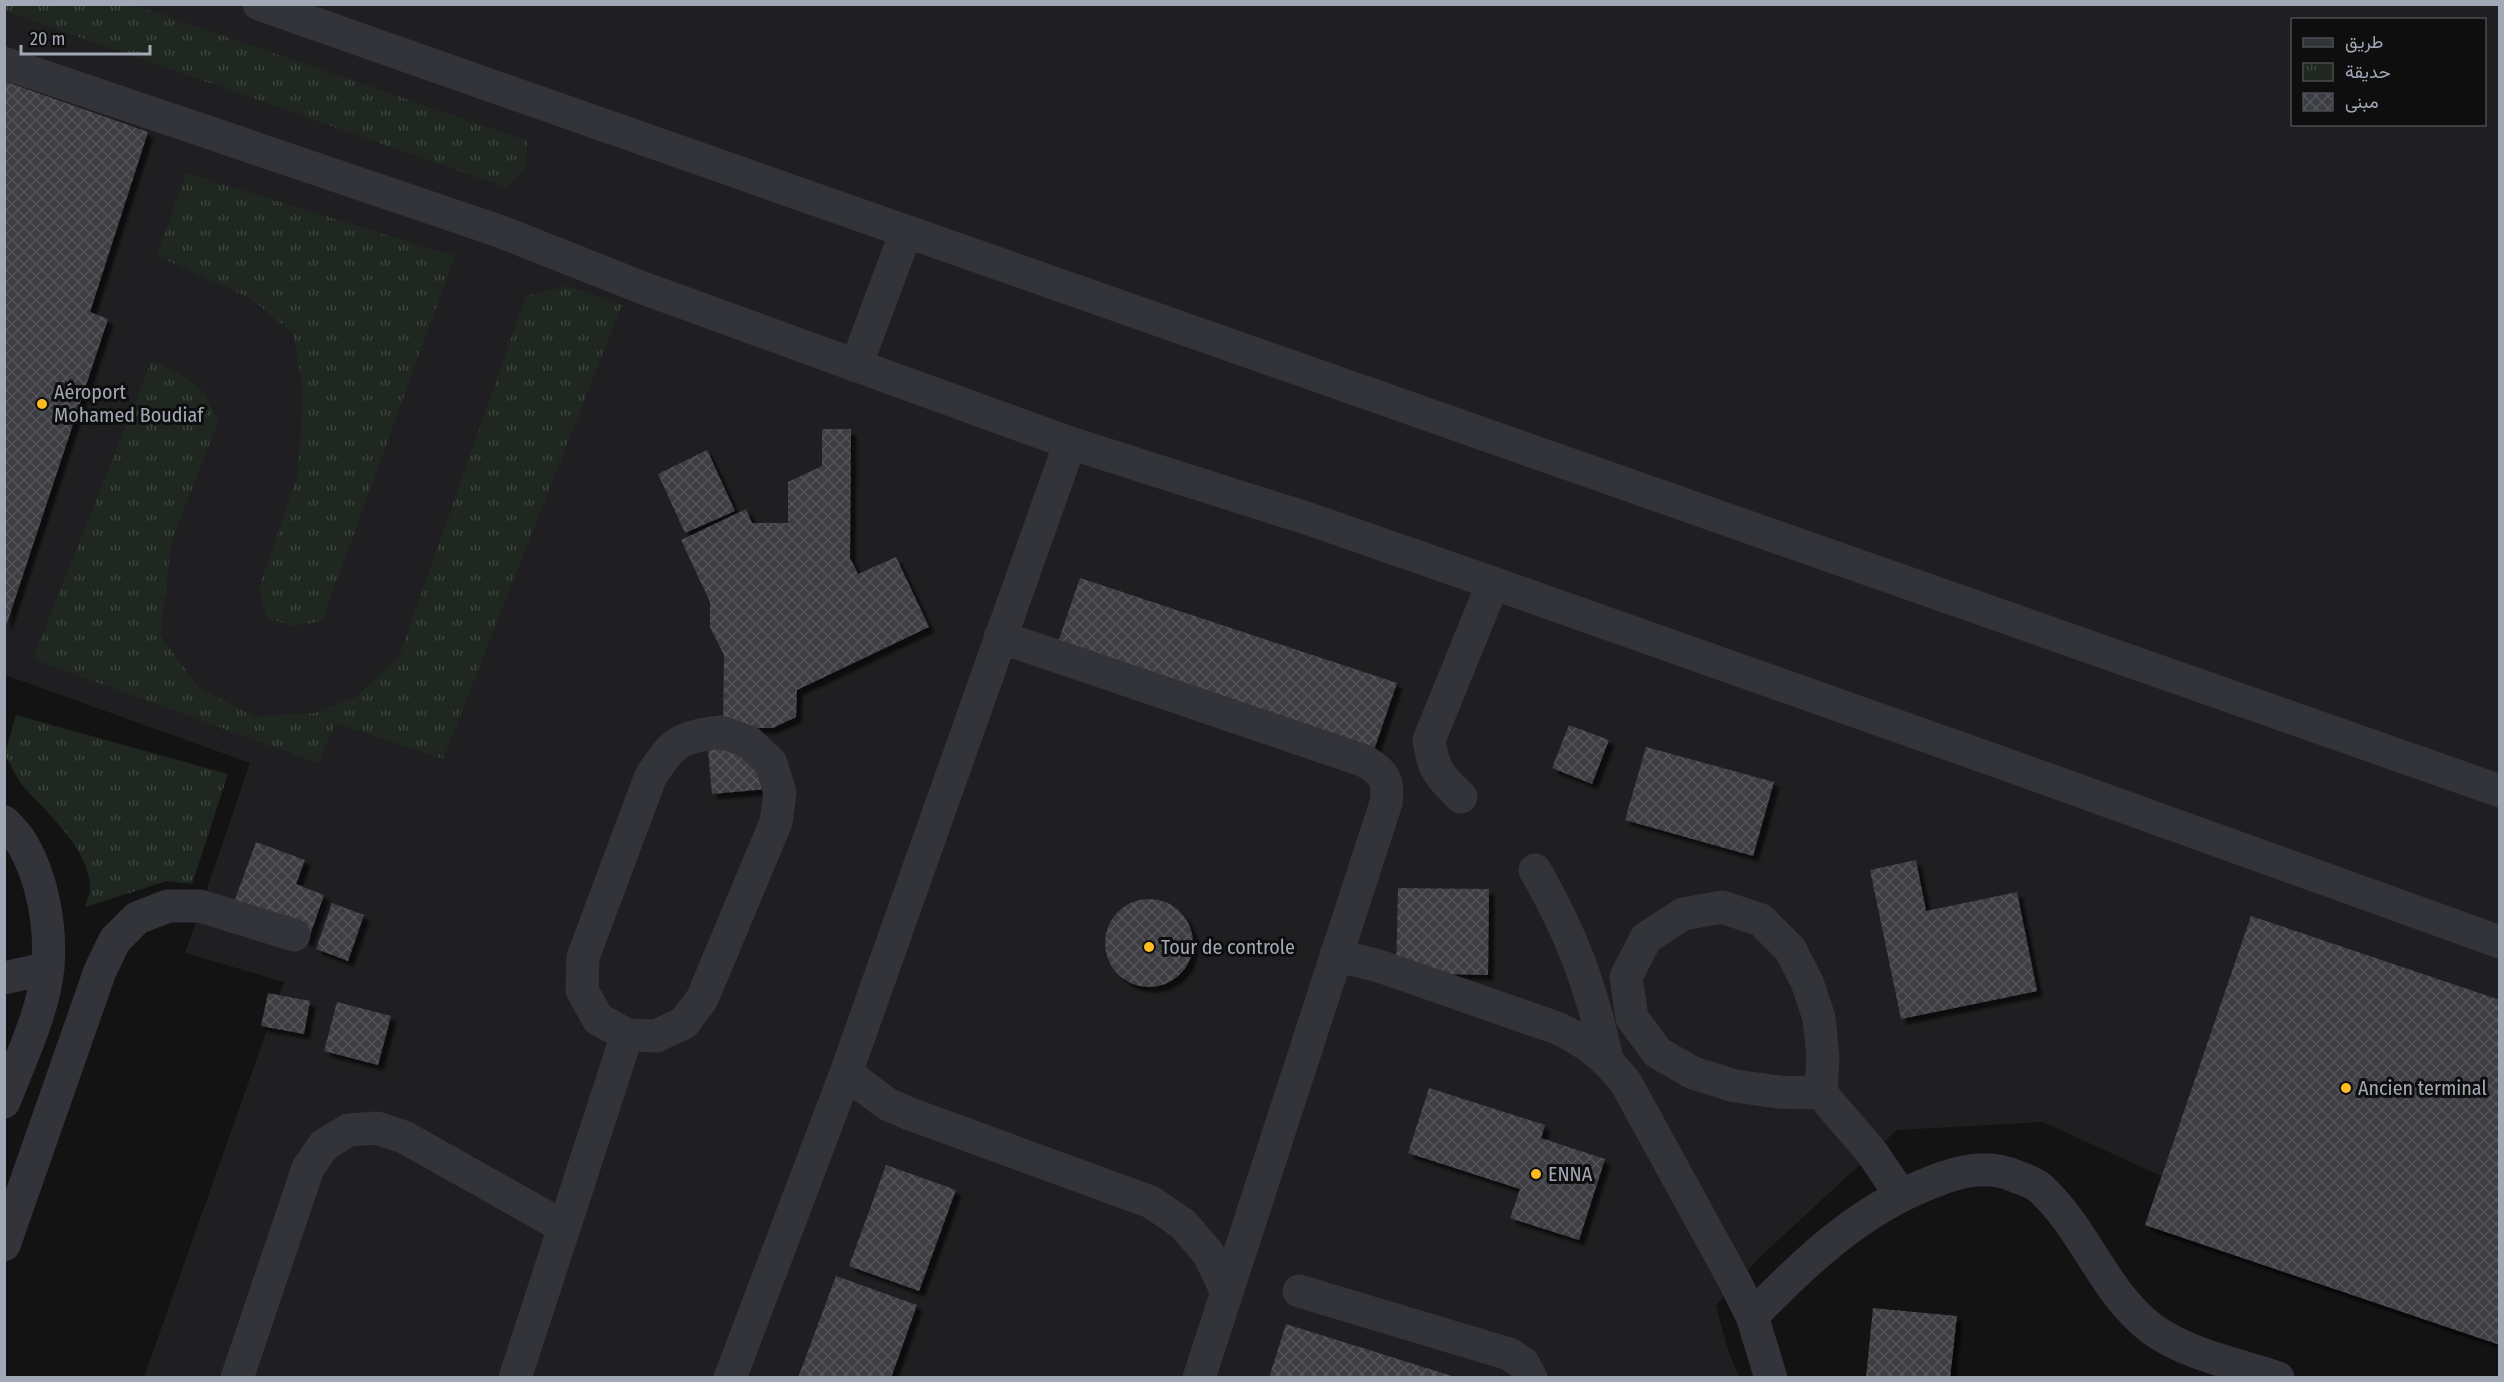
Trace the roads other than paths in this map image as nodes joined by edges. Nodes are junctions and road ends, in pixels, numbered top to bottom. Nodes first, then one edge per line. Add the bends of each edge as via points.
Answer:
1 (259, 4) edge
2 (4, 63) edge
3 (906, 232) junction
4 (856, 366) junction
5 (1070, 443) junction
6 (1493, 583) junction
7 (1000, 637) junction
8 (2499, 791) edge
9 (1461, 797) dead end
10 (4, 822) edge
11 (4, 847) edge
12 (1535, 870) dead end
13 (38, 882) junction
14 (294, 935) dead end
15 (2499, 942) edge
16 (1336, 955) junction
17 (48, 968) junction
18 (4, 978) edge
19 (627, 1035) junction
20 (1606, 1059) junction
21 (846, 1073) junction
22 (1821, 1093) junction
23 (4, 1102) edge
24 (4, 1107) edge
25 (47, 1123) junction
26 (1900, 1194) junction
27 (564, 1227) junction
28 (4, 1245) edge
29 (1227, 1292) junction
30 (1299, 1292) dead end
31 (1752, 1316) junction
32 (237, 1377) edge
33 (516, 1377) edge
34 (730, 1377) edge
35 (1199, 1377) edge
36 (1531, 1377) edge
37 (1771, 1377) edge
38 (2278, 1377) edge

1 - 3 lane
2 - 4 lane via 499,231
3 - 4 lane
3 - 8 lane
4 - 5 lane
5 - 6 lane
5 - 7 lane
6 - 9 lane via 1429,740 1432,763
6 - 15 lane
7 - 16 lane via 1365,761 1380,771 1388,786 1386,803
7 - 21 lane
10 - 13 lane via 21,843
11 - 13 lane
12 - 20 lane via 1581,961
13 - 17 lane via 47,924
14 - 25 lane via 200,906 168,906 137,918 115,940 100,971
16 - 20 lane via 1557,1028
16 - 29 lane
17 - 18 lane
17 - 23 lane via 39,1008
19 - 19 lane via 656,1036 684,1023 702,999 724,947 776,822 780,793 771,763 750,742 721,732 691,735 666,752 650,778 583,957 582,990 598,1019
19 - 27 lane
20 - 31 lane via 1626,1083
21 - 29 lane via 887,1104 910,1114 1151,1202 1183,1224 1208,1253
21 - 34 lane
22 - 22 lane via 1820,1028 1807,982 1790,949 1761,920 1722,907 1683,914 1646,938 1626,977 1632,1018 1658,1053 1693,1074 1735,1086
22 - 26 lane via 1873,1154
24 - 25 lane
25 - 28 lane
26 - 31 lane via 1859,1219 1808,1260
26 - 38 lane via 1959,1171 1999,1170 2038,1186 2071,1224 2122,1301 2151,1328 2178,1345
27 - 32 lane via 404,1137 377,1128 349,1130 324,1145 308,1168
27 - 33 lane
29 - 35 lane
30 - 36 lane via 1509,1354 1522,1363
31 - 37 lane

